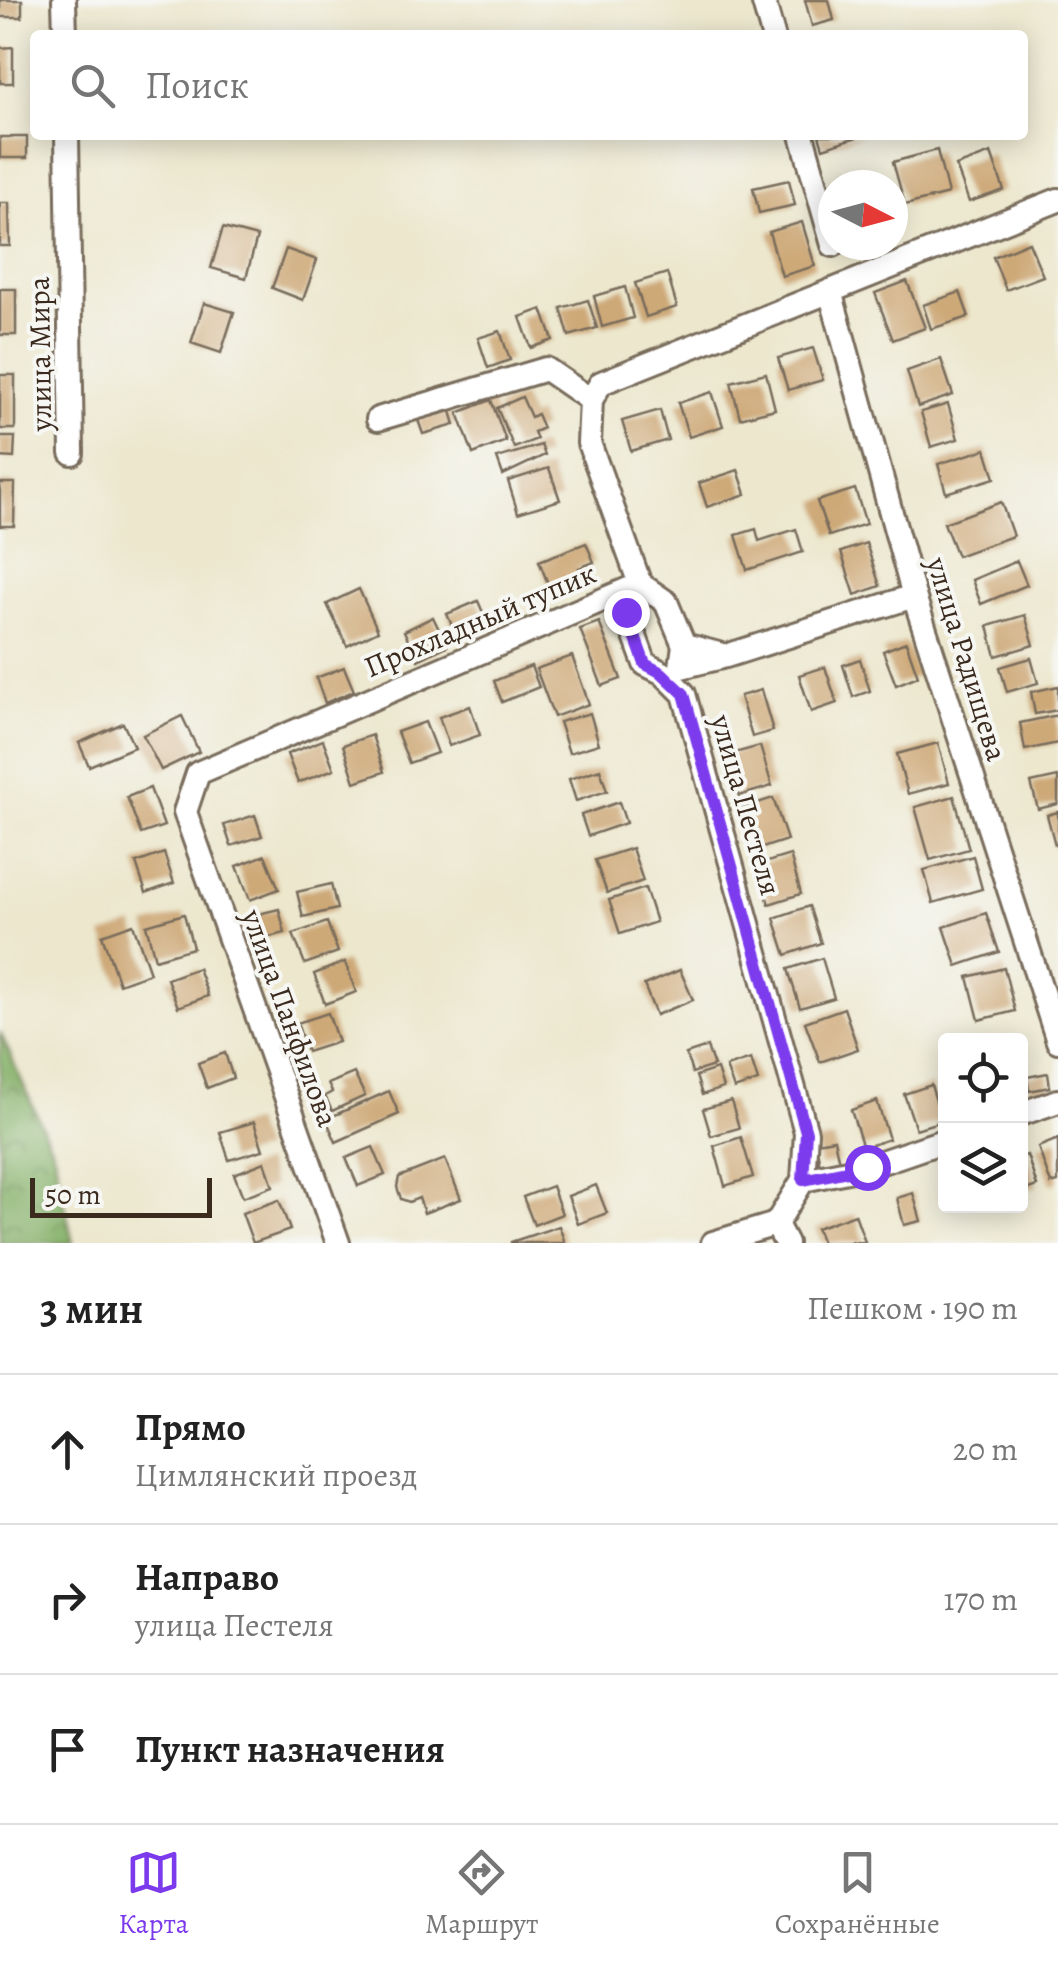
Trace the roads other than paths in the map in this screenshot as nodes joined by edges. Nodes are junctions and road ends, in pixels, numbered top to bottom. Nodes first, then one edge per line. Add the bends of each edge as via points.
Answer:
1 (64, 0) edge
2 (763, 0) edge
3 (65, 30) edge
4 (772, 30) edge
5 (66, 140) edge
6 (803, 140) edge
7 (818, 192) edge
8 (1058, 200) edge
9 (834, 260) edge
10 (837, 289) junction
11 (591, 400) junction
12 (378, 419) dead end
13 (72, 452) dead end
14 (640, 584) junction
15 (914, 596) junction
16 (676, 662) junction
17 (185, 812) joint
18 (1058, 1041) edge
19 (1058, 1101) edge
20 (1028, 1111) edge
21 (938, 1143) edge
22 (803, 1180) junction
23 (781, 1233) edge
24 (338, 1243) edge
25 (713, 1243) edge

1 - 3 street
2 - 4 street
5 - 13 street, улица Мира
6 - 7 street, улица Радищева
8 - 10 street
9 - 10 street, улица Радищева
10 - 11 street via 601,382
10 - 15 street, улица Радищева
11 - 12 street via 546,369
11 - 14 street, улица Пестеля via 589,443
14 - 16 street, Прохладный тупик via 666,602
14 - 16 street, улица Пестеля via 626,612 645,664
14 - 17 street, Прохладный тупик via 198,773
15 - 16 street via 726,656
15 - 18 street, улица Радищева
16 - 22 street, улица Пестеля via 806,1132
17 - 24 street, улица Панфилова
19 - 20 street
21 - 22 street
22 - 23 street, улица Пестеля
23 - 25 street

